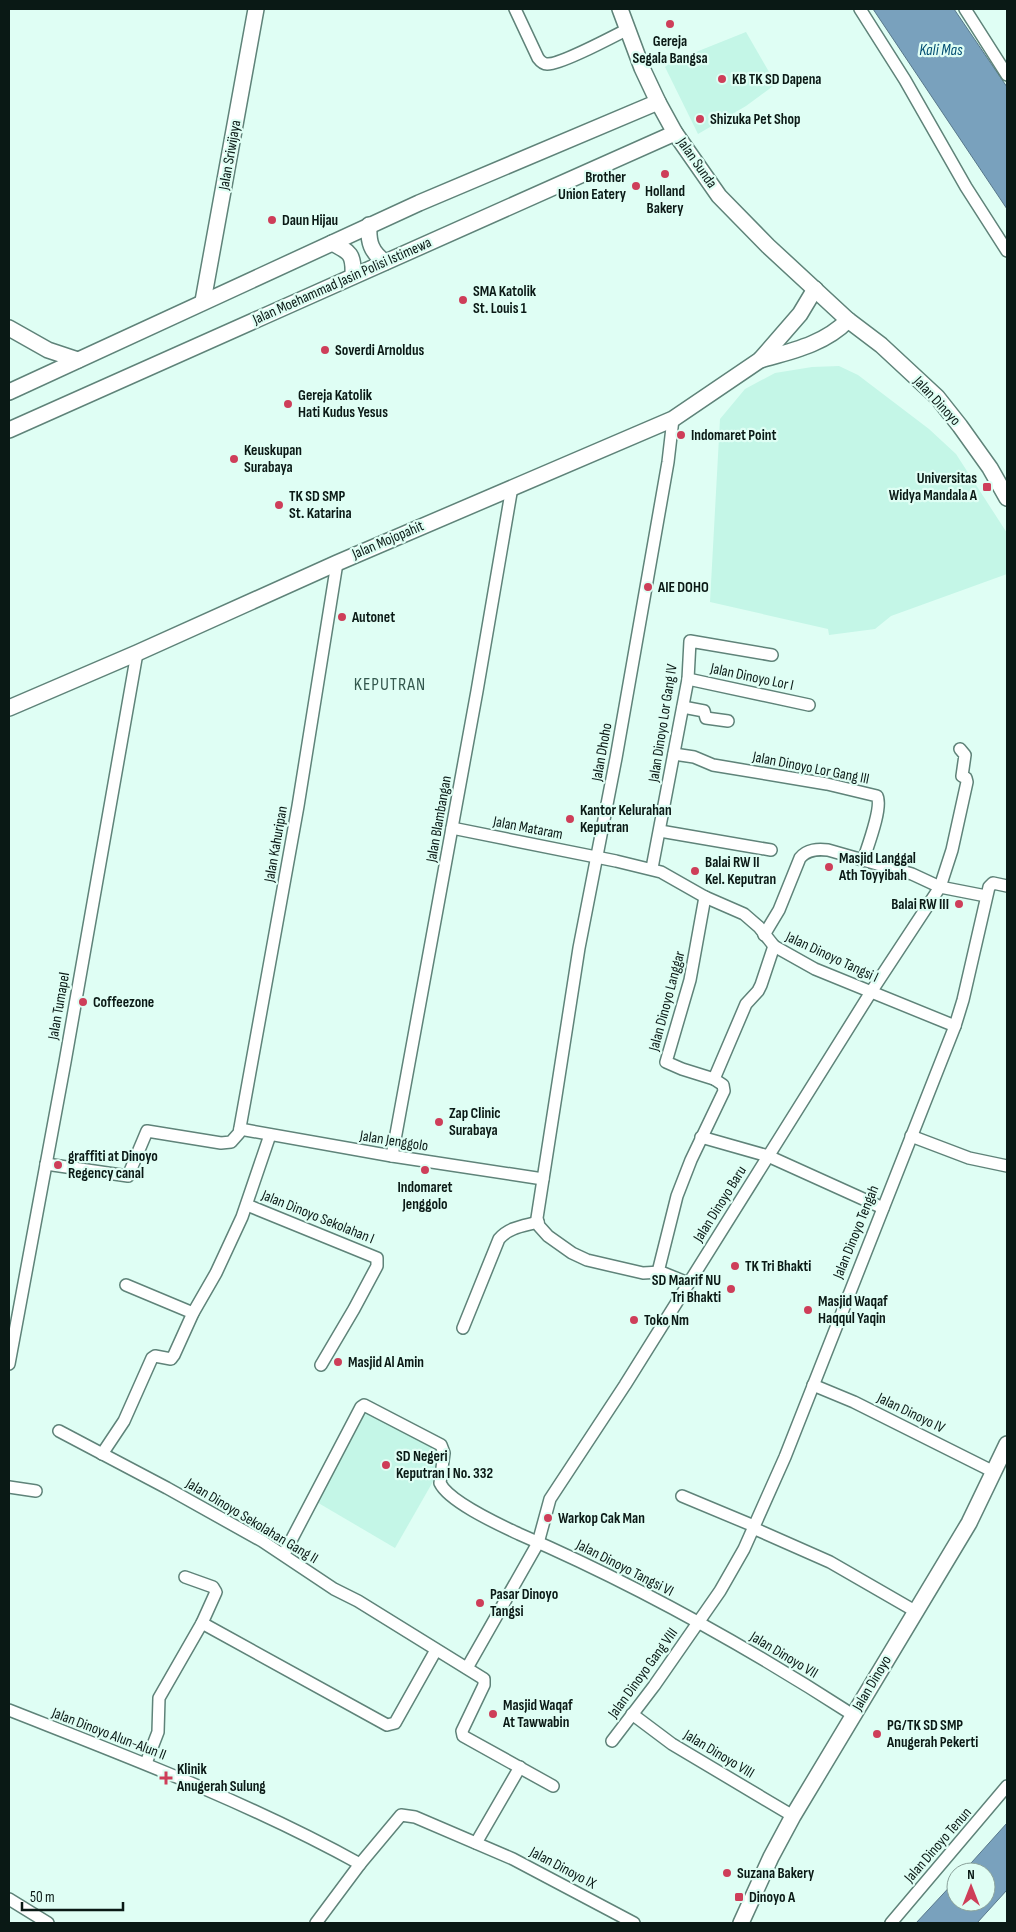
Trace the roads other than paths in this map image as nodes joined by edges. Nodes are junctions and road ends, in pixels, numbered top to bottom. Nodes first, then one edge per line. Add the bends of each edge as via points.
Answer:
1 (256, 9) edge
2 (515, 9) edge
3 (620, 9) edge
4 (860, 9) edge
5 (965, 9) edge
6 (628, 29) junction
7 (1007, 75) edge
8 (658, 102) junction
9 (675, 133) junction
10 (369, 226) junction
11 (332, 243) junction
12 (1007, 251) edge
13 (385, 262) junction
14 (354, 276) junction
15 (815, 289) junction
16 (203, 301) junction
17 (848, 320) junction
18 (9, 328) edge
19 (78, 360) junction
20 (760, 360) junction
21 (9, 392) edge
22 (673, 419) junction
23 (9, 430) edge
24 (512, 487) junction
25 (1007, 498) edge
26 (337, 563) junction
27 (137, 653) junction
28 (772, 655) dead end
29 (688, 679) junction
30 (809, 705) dead end
31 (683, 707) junction
32 (9, 708) edge
33 (728, 721) dead end
34 (960, 749) dead end
35 (674, 754) junction
36 (452, 828) junction
37 (660, 831) junction
38 (771, 850) dead end
39 (597, 857) junction
40 (863, 861) junction
41 (652, 868) junction
42 (1007, 886) edge
43 (940, 887) junction
44 (986, 896) junction
45 (705, 898) junction
46 (764, 935) junction
47 (774, 946) junction
48 (871, 992) junction
49 (955, 1026) junction
50 (714, 1079) junction
51 (240, 1129) junction
52 (270, 1135) junction
53 (911, 1136) junction
54 (701, 1137) junction
55 (392, 1156) junction
56 (768, 1156) junction
57 (46, 1164) junction
58 (1007, 1166) edge
59 (543, 1179) junction
60 (247, 1205) junction
61 (883, 1208) junction
62 (538, 1222) junction
63 (658, 1272) junction
64 (688, 1283) junction
65 (126, 1285) dead end
66 (192, 1313) junction
67 (463, 1328) dead end
68 (9, 1364) edge
69 (321, 1365) dead end
70 (813, 1385) junction
71 (60, 1432) dead end
72 (1007, 1444) edge
73 (102, 1454) junction
74 (994, 1472) junction
75 (9, 1486) edge
76 (36, 1491) dead end
77 (682, 1496) dead end
78 (754, 1527) junction
79 (538, 1543) junction
80 (284, 1554) junction
81 (185, 1577) dead end
82 (914, 1611) junction
83 (698, 1622) junction
84 (202, 1624) junction
85 (436, 1650) junction
86 (466, 1668) junction
87 (9, 1710) edge
88 (632, 1714) junction
89 (853, 1715) junction
90 (612, 1741) dead end
91 (146, 1764) junction
92 (520, 1767) junction
93 (553, 1786) dead end
94 (1007, 1786) edge
95 (793, 1816) junction
96 (476, 1843) junction
97 (360, 1864) junction
98 (9, 1899) edge
99 (48, 1923) edge
100 (316, 1923) edge
101 (634, 1923) edge
102 (741, 1923) edge
103 (891, 1923) edge

1 - 16 main road, Jalan Sriwijaya
2 - 6 street via 538,58 546,64
3 - 6 main road, Jalan Sunda
4 - 12 street
5 - 7 street
6 - 8 main road, Jalan Sunda
8 - 9 main road, Jalan Sunda
8 - 10 main road
9 - 13 main road, Jalan Moehammad Jasin Polisi Istimewa
9 - 15 main road, Jalan Sunda via 719,196
10 - 11 main road
10 - 13 main road via 369,244
11 - 14 main road via 353,258
11 - 16 main road
13 - 14 main road, Jalan Moehammad Jasin Polisi Istimewa
14 - 23 main road, Jalan Moehammad Jasin Polisi Istimewa
15 - 17 main road, Jalan Sunda
15 - 20 main road, Jalan Mojopahit via 800,314
16 - 19 main road
17 - 20 main road, Jalan Mojopahit via 840,329 812,344
17 - 25 main road, Jalan Dinoyo via 881,345 937,398 990,468
18 - 19 main road via 40,346
19 - 21 main road
20 - 22 main road, Jalan Mojopahit
22 - 24 main road, Jalan Mojopahit
22 - 39 street, Jalan Dhoho
24 - 26 main road, Jalan Mojopahit
24 - 36 street, Jalan Blambangan
26 - 27 main road, Jalan Mojopahit
26 - 51 street, Jalan Kahuripan
27 - 32 main road, Jalan Mojopahit
27 - 57 street, Jalan Tumapel
28 - 29 street, Jalan Dinoyo Lor Gang IV via 690,641
29 - 30 street, Jalan Dinoyo Lor I
29 - 31 street, Jalan Dinoyo Lor Gang IV
31 - 33 street via 704,711 706,718
31 - 35 street, Jalan Dinoyo Lor Gang IV
34 - 43 street, Jalan Dinoyo Baru via 965,755 962,776 967,782
35 - 37 street, Jalan Dinoyo Lor Gang IV
35 - 40 street, Jalan Dinoyo Lor Gang III via 694,757 713,765 827,784 876,796 879,800
36 - 39 street, Jalan Mataram
36 - 55 street, Jalan Blambangan
37 - 38 street
37 - 41 street, Jalan Dinoyo Lor Gang IV
39 - 41 street, Jalan Dinoyo Tangsi I
39 - 59 street, Jalan Dhoho via 579,948
40 - 43 street via 912,874
40 - 46 street via 822,850 802,855 779,910
41 - 45 street, Jalan Dinoyo Tangsi I
42 - 44 street via 993,883
43 - 44 street
43 - 48 street, Jalan Dinoyo Baru
44 - 49 street, Jalan Dinoyo Tengah
45 - 46 street, Jalan Dinoyo Tangsi I via 744,914
45 - 50 street, Jalan Dinoyo Langgar via 690,980 666,1062
46 - 47 street, Jalan Dinoyo Tangsi I
47 - 48 street, Jalan Dinoyo Tangsi I via 815,969
47 - 50 street via 758,991 746,1004
48 - 49 street, Jalan Dinoyo Tangsi I
48 - 56 street, Jalan Dinoyo Baru
49 - 53 street, Jalan Dinoyo Tengah
50 - 54 street via 723,1085 724,1091
51 - 52 street, Jalan Jenggolo
51 - 57 street via 231,1142 225,1143 147,1131 128,1176
52 - 55 street, Jalan Jenggolo
52 - 60 street
53 - 58 street via 969,1158
53 - 61 street, Jalan Dinoyo Tengah
54 - 56 street
54 - 63 street via 677,1196
55 - 59 street, Jalan Jenggolo
56 - 61 street
56 - 64 street, Jalan Dinoyo Baru
57 - 68 street, Jalan Tumapel
59 - 62 street, Jalan Dhoho
60 - 66 street via 216,1273
60 - 69 street, Jalan Dinoyo Sekolahan I via 377,1258 377,1266
61 - 70 street, Jalan Dinoyo Tengah
62 - 63 street via 556,1242 587,1260 635,1272
62 - 67 street via 512,1229 499,1239
63 - 64 street
64 - 79 street, Jalan Dinoyo Baru via 550,1499
65 - 66 street
66 - 73 street via 171,1358 152,1358 124,1421
70 - 74 street, Jalan Dinoyo IV
70 - 78 street, Jalan Dinoyo Tengah
71 - 73 street, Jalan Dinoyo Sekolahan Gang II
72 - 74 main road, Jalan Dinoyo
73 - 80 street, Jalan Dinoyo Sekolahan Gang II
74 - 82 main road, Jalan Dinoyo via 969,1523
75 - 76 street
77 - 78 street
78 - 82 street via 830,1562
78 - 83 street, Jalan Dinoyo Tengah via 730,1577
79 - 80 street, Jalan Dinoyo Tangsi VI via 483,1516 446,1492 440,1484 444,1453 441,1445 366,1406 361,1407
79 - 83 street, Jalan Dinoyo Tangsi VI via 625,1583
79 - 86 street, Jalan Dinoyo Baru
80 - 85 street, Jalan Dinoyo Sekolahan Gang II via 334,1589
81 - 84 street via 215,1590
82 - 89 main road, Jalan Dinoyo
83 - 88 street, Jalan Dinoyo Gang VIII
83 - 89 street, Jalan Dinoyo VII
84 - 85 street via 387,1726 395,1723
84 - 91 street via 160,1698 158,1732
85 - 86 street, Jalan Dinoyo Sekolahan Gang II
86 - 92 street, Jalan Dinoyo Sekolahan Gang II via 484,1679 484,1685 462,1731 463,1736
87 - 91 street, Jalan Dinoyo Alun-Alun II
88 - 90 street, Jalan Dinoyo Gang VIII
88 - 95 street, Jalan Dinoyo VIII via 672,1744
89 - 95 main road, Jalan Dinoyo
91 - 97 street, Jalan Dinoyo Alun-Alun II via 228,1798
92 - 93 street
92 - 96 street
94 - 103 street, Jalan Dinoyo Tenun
95 - 102 main road, Jalan Dinoyo
96 - 97 street, Jalan Dinoyo IX via 415,1817 401,1815
96 - 101 street, Jalan Dinoyo IX
97 - 100 street
98 - 99 street

